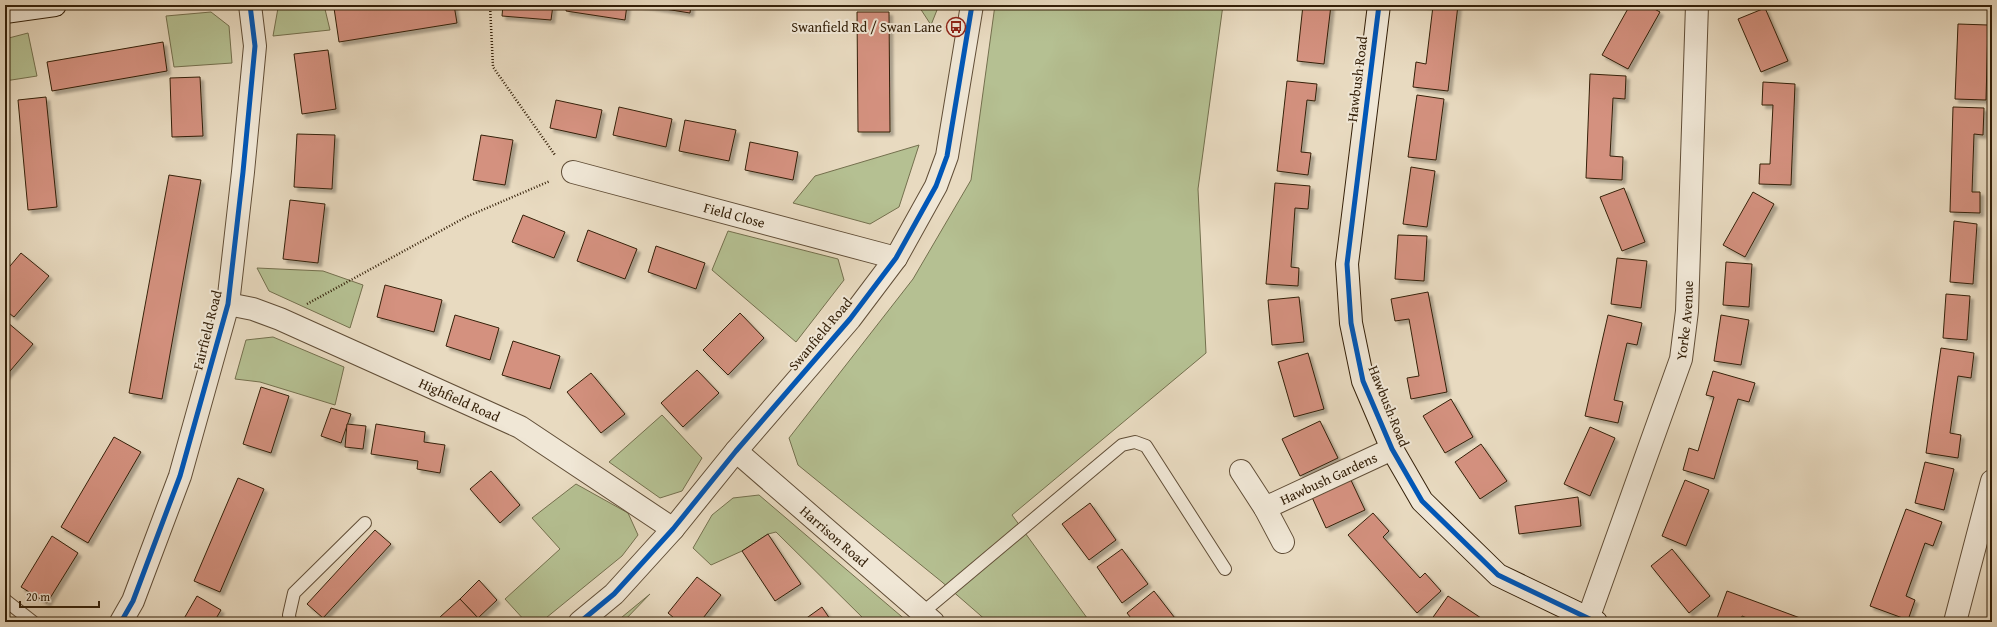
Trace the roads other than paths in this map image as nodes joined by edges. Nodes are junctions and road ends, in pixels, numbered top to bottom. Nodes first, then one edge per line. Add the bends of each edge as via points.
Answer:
1 (55, 5) edge
2 (250, 5) edge
3 (972, 5) edge
4 (1378, 5) edge
5 (1697, 5) edge
6 (5, 12) edge
7 (573, 172) road end
8 (896, 258) junction
9 (228, 304) junction
10 (1392, 448) junction
11 (736, 451) junction
12 (1241, 471) dead end
13 (1992, 481) edge
14 (1265, 508) junction
15 (365, 524) dead end
16 (673, 529) junction
17 (1283, 542) dead end
18 (1225, 570) dead end
19 (5, 600) edge
20 (927, 617) edge
21 (1592, 621) edge
22 (33, 622) edge
23 (121, 622) edge
24 (290, 622) edge
25 (580, 622) edge
26 (1955, 622) edge

1 - 6 street
2 - 9 street, Fairfield Road via 255,46
3 - 8 street, Swanfield Road via 947,156 936,186
4 - 10 street, Hawbush Road via 1347,264 1351,322 1363,381
5 - 21 street, Yorke Avenue via 1687,311 1681,359
7 - 8 street, Field Close
8 - 11 street, Swanfield Road via 850,319
9 - 16 street, Highfield Road via 253,309 280,319 520,428
9 - 23 street, Fairfield Road via 180,476 133,601
10 - 14 street, Hawbush Gardens
10 - 21 street, Hawbush Road via 1422,501 1498,575
11 - 16 street, Swanfield Road
11 - 20 street, Harrison Road
12 - 14 street, Hawbush Gardens
13 - 26 street
14 - 17 street, Hawbush Gardens
15 - 24 lane via 294,593
16 - 25 street, Swanfield Road via 614,594
18 - 20 lane via 1146,446 1135,442 1122,445
19 - 22 lane

